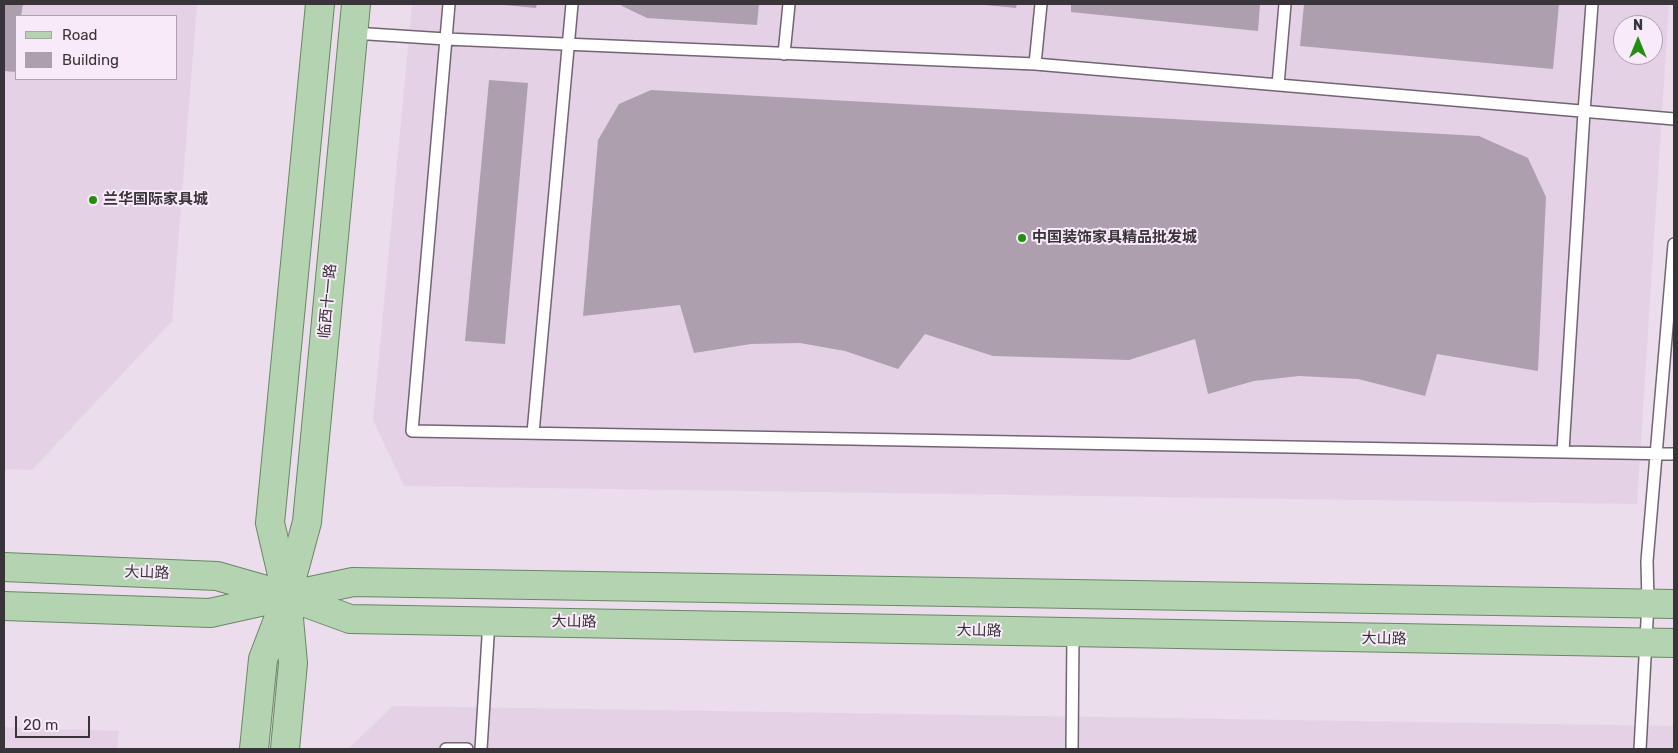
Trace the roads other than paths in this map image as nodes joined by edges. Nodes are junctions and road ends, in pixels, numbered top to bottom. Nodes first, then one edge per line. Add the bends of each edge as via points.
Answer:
1 (320, 4) edge
2 (356, 4) edge
3 (449, 4) edge
4 (572, 4) edge
5 (789, 4) edge
6 (1041, 4) edge
7 (1285, 4) edge
8 (1592, 4) edge
9 (353, 33) junction
10 (446, 39) junction
11 (568, 44) junction
12 (784, 54) junction
13 (1035, 64) junction
14 (1278, 85) junction
15 (1584, 112) junction
16 (1674, 120) edge
17 (1674, 244) edge
18 (532, 433) junction
19 (1563, 451) junction
20 (1656, 453) junction
21 (1674, 454) edge
22 (4, 567) edge
23 (287, 596) junction
24 (1661, 603) edge
25 (4, 606) edge
26 (489, 620) junction
27 (1072, 633) junction
28 (1646, 642) junction
29 (1674, 643) edge
30 (254, 749) edge
31 (272, 749) edge
32 (285, 749) edge
33 (446, 749) edge
34 (467, 749) edge
35 (481, 749) edge
36 (1072, 749) edge
37 (1640, 749) edge

1 - 23 main road, 临西十一路 via 270,524
2 - 9 main road, 临西十一路
3 - 10 lane
4 - 11 lane
5 - 12 lane
6 - 13 lane
7 - 14 lane
8 - 15 lane
9 - 10 lane
9 - 23 main road, 临西十一路 via 307,522
10 - 11 lane
10 - 18 lane via 412,431
11 - 12 lane
11 - 18 lane
12 - 13 lane
13 - 14 lane
14 - 15 lane
15 - 16 lane
15 - 19 lane
17 - 20 lane
18 - 19 lane
19 - 20 lane
20 - 21 lane
20 - 24 lane via 1647,561
22 - 23 main road, 大山路 via 217,576
23 - 24 main road, 大山路 via 352,582
23 - 25 main road, 大山路 via 210,613
23 - 26 main road, 大山路 via 350,619
23 - 30 main road, 临西十一路 via 263,659
23 - 31 main road, 临西十一路
23 - 32 main road, 临西十一路 via 293,663
24 - 28 lane
26 - 27 main road, 大山路
26 - 35 lane
27 - 28 main road, 大山路
27 - 36 lane
28 - 29 main road, 大山路
28 - 37 lane
33 - 34 lane

